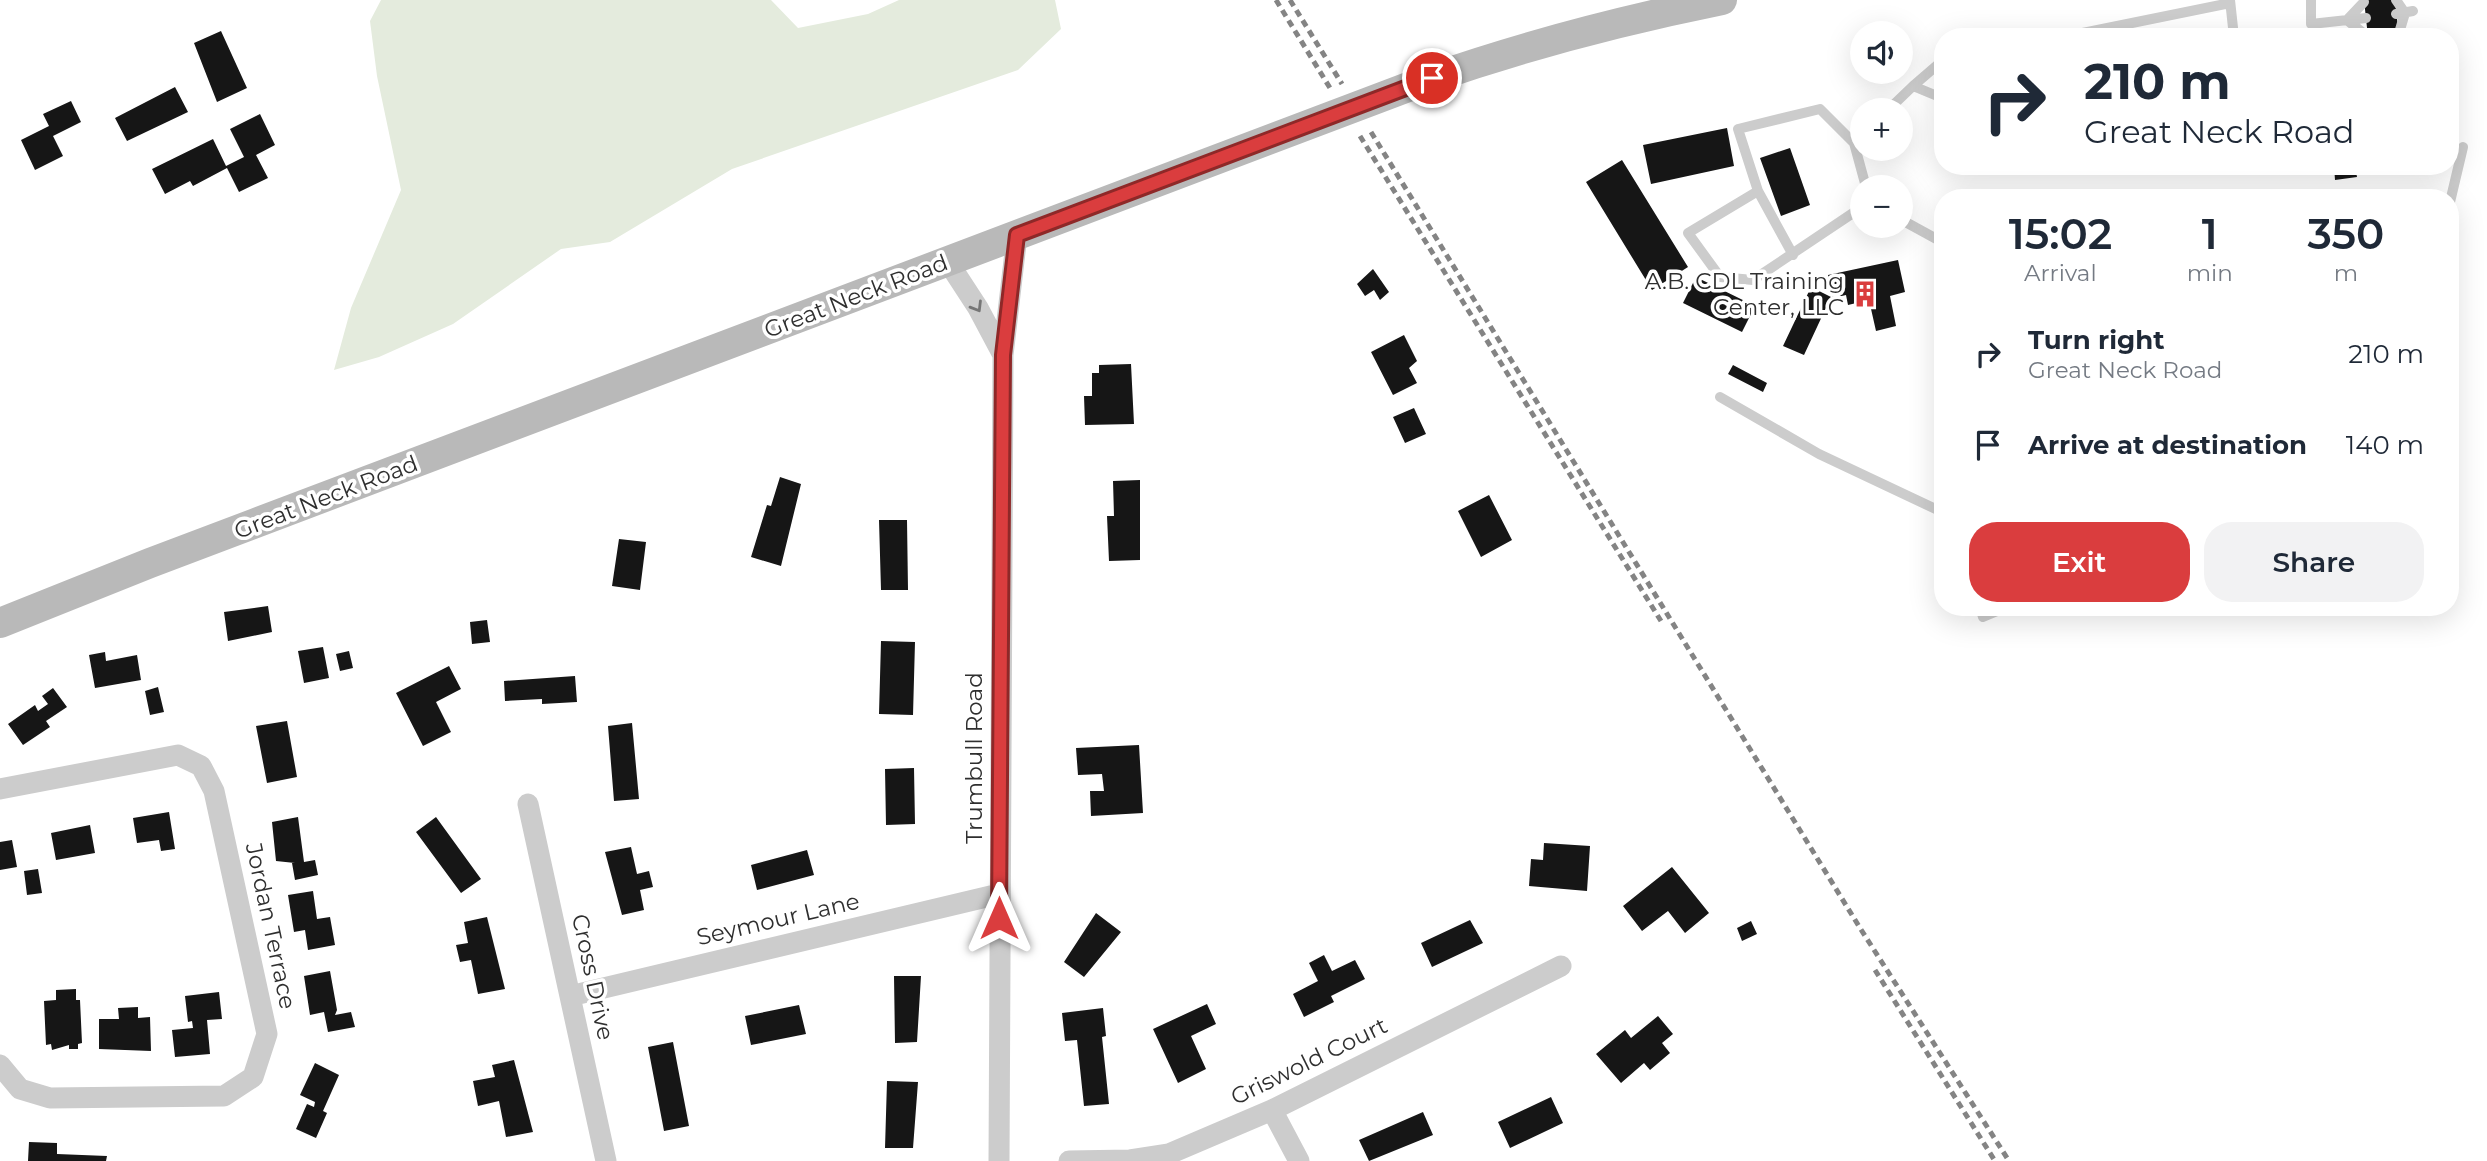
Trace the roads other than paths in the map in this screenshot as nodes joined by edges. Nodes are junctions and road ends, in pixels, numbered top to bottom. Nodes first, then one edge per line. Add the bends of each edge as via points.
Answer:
1 (1722, 0) edge
2 (2311, 0) edge
3 (2396, 0) edge
4 (2230, 1) edge
5 (2364, 2) dead end
6 (2366, 18) dead end
7 (2347, 20) junction
8 (2311, 24) junction
9 (2105, 28) edge
10 (2233, 28) edge
11 (2311, 28) edge
12 (2357, 28) edge
13 (2400, 28) edge
14 (1934, 68) edge
15 (1913, 86) junction
16 (1934, 95) edge
17 (1900, 98) edge
18 (1850, 133) edge
19 (2463, 147) dead end
20 (2459, 164) edge
21 (1758, 191) junction
22 (1850, 215) edge
23 (1913, 226) edge
24 (1017, 235) junction
25 (1934, 238) edge
26 (1793, 255) junction
27 (948, 262) junction
28 (1003, 355) junction
29 (1720, 397) dead end
30 (1934, 508) edge
31 (0, 623) edge
32 (0, 789) edge
33 (528, 804) dead end
34 (999, 894) junction
35 (1561, 965) dead end
36 (570, 996) junction
37 (0, 1065) edge
38 (1272, 1110) junction
39 (606, 1161) edge
40 (999, 1161) edge
41 (1069, 1161) edge
42 (1299, 1161) edge

1 - 24 main road, Great Neck Road via 1617,21 1494,56
2 - 8 lane
3 - 13 lane via 2405,13
4 - 9 lane
4 - 10 lane
5 - 7 lane
6 - 7 lane
7 - 8 lane
7 - 12 lane
8 - 11 lane
14 - 15 lane
15 - 16 lane
15 - 17 lane
18 - 21 lane via 1820,109 1738,129
19 - 20 lane
21 - 26 lane
21 - 26 lane via 1688,233 1720,277 1753,280
22 - 26 lane
23 - 25 lane
24 - 27 main road, Great Neck Road
24 - 28 street, Trumbull Road
27 -> 28 street, Trumbull Road
27 - 31 main road, Great Neck Road
28 - 34 street, Trumbull Road
29 - 30 lane via 1819,454
32 - 37 street, Jordan Terrace via 178,755 201,766 214,791 267,1034 253,1077 224,1096 50,1098 20,1089
33 - 36 street, Cross Drive
34 - 36 street, Seymour Lane
34 - 40 street, Trumbull Road
35 - 38 street, Griswold Court
36 - 39 street, Cross Drive
38 - 41 street, Griswold Court via 1169,1154
38 - 42 street

